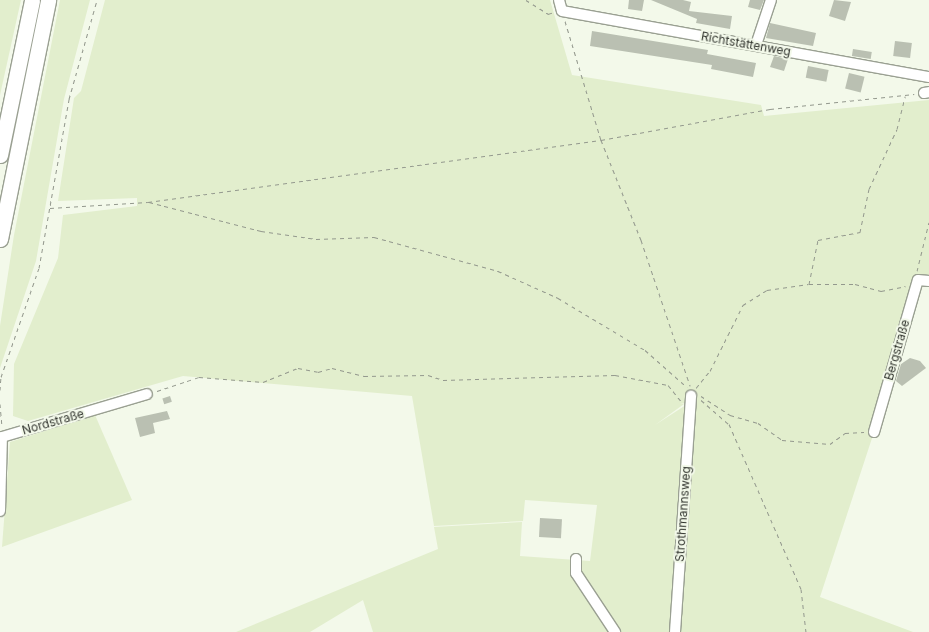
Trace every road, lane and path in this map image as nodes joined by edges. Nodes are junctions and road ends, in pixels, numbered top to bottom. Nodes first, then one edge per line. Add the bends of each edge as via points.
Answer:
1 (32, 0) edge
2 (48, 0) edge
3 (97, 0) edge
4 (526, 0) edge
5 (559, 0) edge
6 (771, 0) edge
7 (562, 11) junction
8 (756, 45) junction
9 (929, 77) edge
10 (601, 140) junction
11 (0, 155) edge
12 (148, 202) junction
13 (50, 208) junction
14 (929, 222) edge
15 (0, 239) edge
16 (918, 280) junction
17 (929, 281) edge
18 (809, 284) junction
19 (0, 390) edge
20 (147, 394) joint
21 (695, 395) junction
22 (0, 404) edge
23 (874, 432) joint
24 (2, 437) junction
25 (0, 511) edge
26 (576, 559) dead end
27 (615, 632) edge
28 (675, 632) edge
29 (806, 632) edge

1 - 11 highway
2 - 15 highway
3 - 13 path via 68,100
4 - 7 path via 548,14
5 - 7 street
6 - 8 street
7 - 8 street, Richtstättenweg
7 - 10 path
8 - 9 street, Richtstättenweg
10 - 12 path
10 - 18 path via 770,109 905,95 897,129 869,189 860,232 818,240
10 - 21 path via 641,240
12 - 13 path
12 - 21 path via 261,231 316,239 374,237 498,271 558,298 645,350
13 - 19 path via 32,295 1,377
14 - 16 path
16 - 17 street
16 - 18 path via 900,289 880,291 854,284
16 - 23 street, Bergstraße
18 - 21 path via 767,290 743,305
20 - 21 path via 199,378 262,382 298,368 318,372 332,368 364,376 428,375 443,380 616,375 668,385 682,403
20 - 24 street, Nordstraße
21 - 23 path via 730,415 758,423 782,440 830,444 845,433
21 - 28 street, Strothmannsweg
21 - 29 path via 729,424 801,589
22 - 24 path
24 - 25 street
26 - 27 street via 576,574

